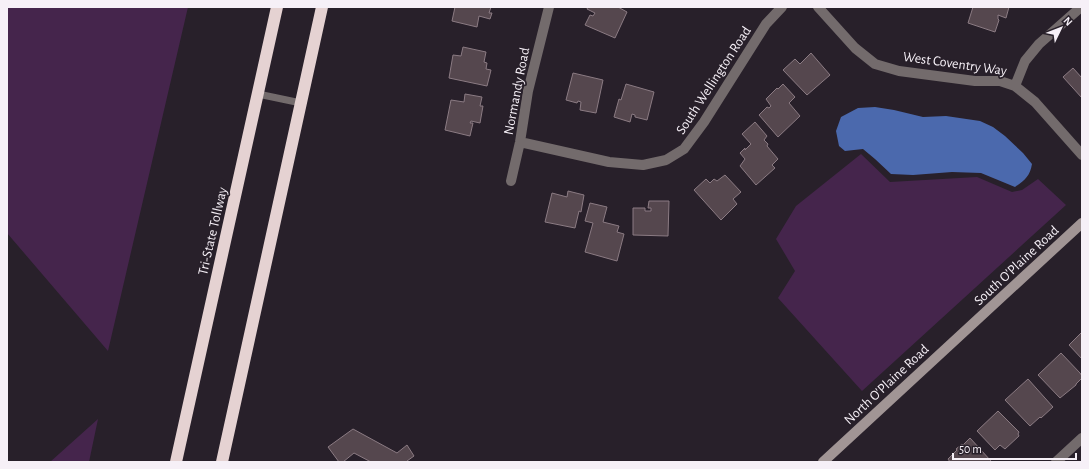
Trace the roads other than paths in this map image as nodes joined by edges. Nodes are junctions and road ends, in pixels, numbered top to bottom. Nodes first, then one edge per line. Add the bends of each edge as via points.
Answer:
1 (277, 7) edge
2 (322, 7) edge
3 (549, 7) edge
4 (782, 7) edge
5 (818, 7) edge
6 (1081, 7) edge
7 (1015, 86) junction
8 (258, 94) junction
9 (301, 103) junction
10 (520, 142) junction
11 (1082, 155) edge
12 (511, 181) dead end
13 (1082, 223) edge
14 (968, 328) joint
15 (1082, 438) edge
16 (176, 462) edge
17 (222, 462) edge
18 (823, 462) edge
19 (1056, 462) edge

1 - 8 highway, Tri-State Tollway
2 - 9 highway
3 - 10 street, Normandy Road via 528,91
4 - 10 street, South Wellington Road via 766,24 684,149 666,160 643,165 608,162
5 - 7 street, West Coventry Way via 855,48 875,64 899,71 976,81 1000,81
6 - 7 street via 1039,44 1025,61
7 - 11 street, West Coventry Way via 1035,102
8 - 9 lane
8 - 16 highway, Tri-State Tollway
9 - 17 highway
10 - 12 street, Normandy Road
13 - 14 main road, South O'Plaine Road
14 - 18 main road, North O'Plaine Road
15 - 19 street

